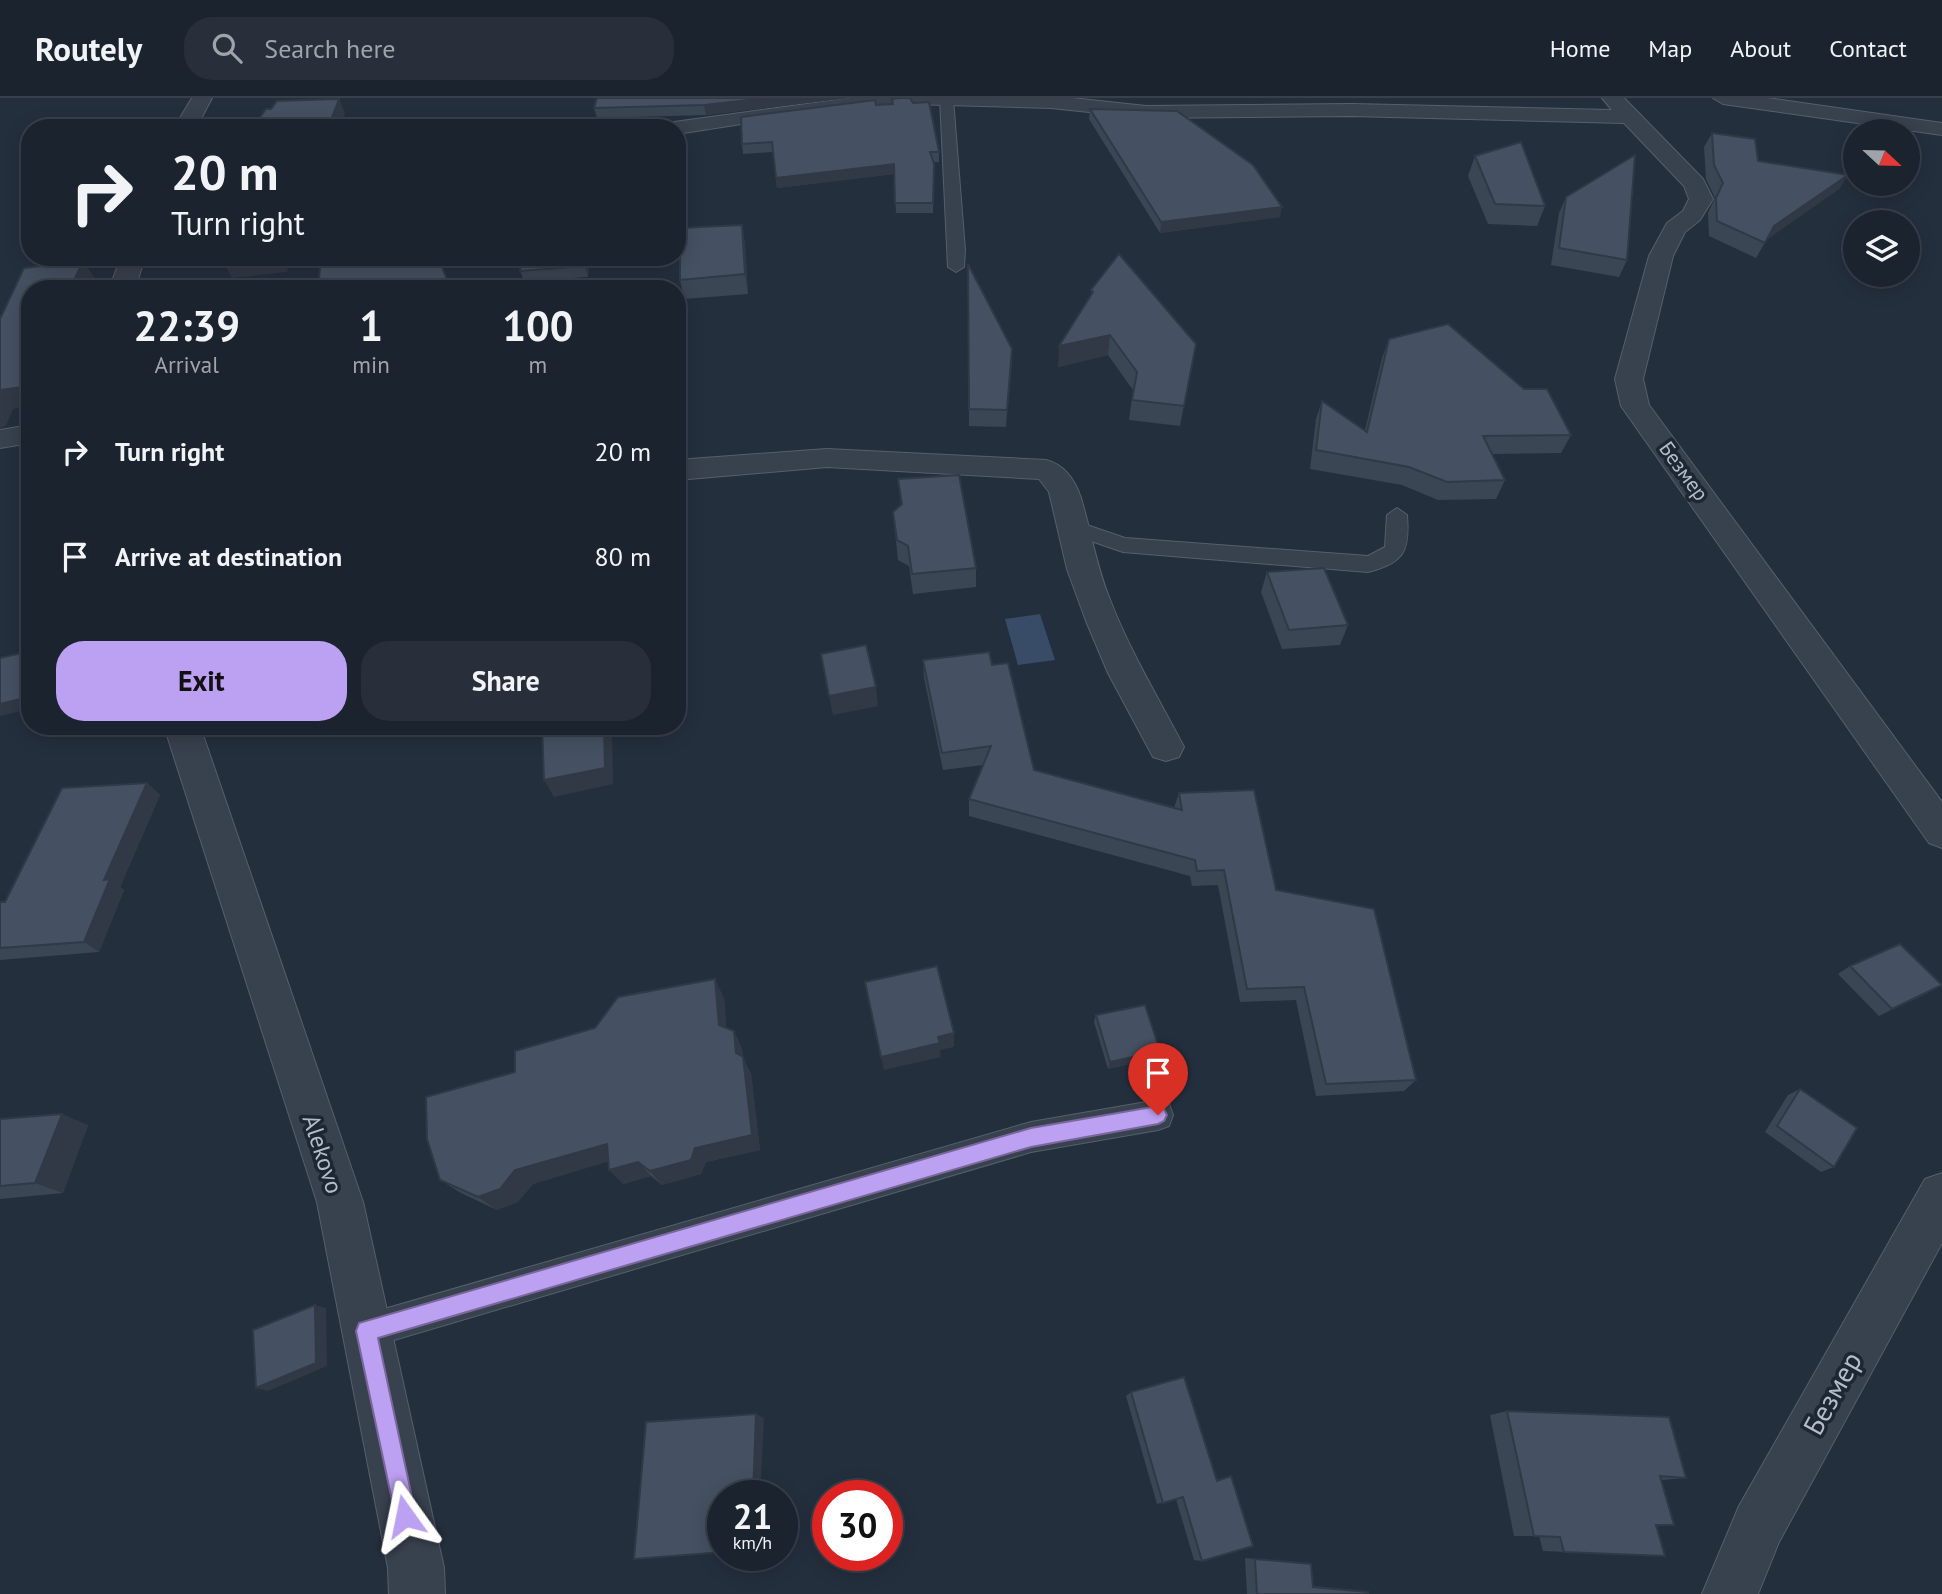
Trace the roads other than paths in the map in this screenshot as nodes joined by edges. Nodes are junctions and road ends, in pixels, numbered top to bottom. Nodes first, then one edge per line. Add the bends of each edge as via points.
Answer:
1 (202, 98) edge
2 (1723, 98) edge
3 (946, 99) edge
4 (1622, 108) edge
5 (190, 119) edge
6 (686, 126) edge
7 (1942, 129) edge
8 (956, 267) dead end
9 (21, 436) edge
10 (0, 439) edge
11 (686, 469) edge
12 (1397, 515) dead end
13 (1072, 527) junction
14 (185, 735) edge
15 (1166, 747) dead end
16 (1942, 832) edge
17 (1158, 1115) dead end
18 (1942, 1196) edge
19 (367, 1331) junction
20 (417, 1594) edge
21 (1730, 1594) edge

1 - 5 street
2 - 7 street
3 - 4 street via 1051,102 1146,112
3 - 6 street via 910,98
3 - 8 lane
4 - 16 street, Безмер via 1695,184 1701,199 1692,215 1675,228 1661,256 1629,379 1635,406
9 - 10 street
11 - 13 street via 827,458 1038,467 1058,479
12 - 13 lane via 1399,541 1394,551 1381,562 1368,564 1123,545
13 - 15 street via 1084,575 1139,702
14 - 19 street, Alekovo via 340,1202
17 - 19 lane via 1031,1137
18 - 21 street, Безмер via 1758,1525
19 - 20 street, Alekovo via 416,1568

